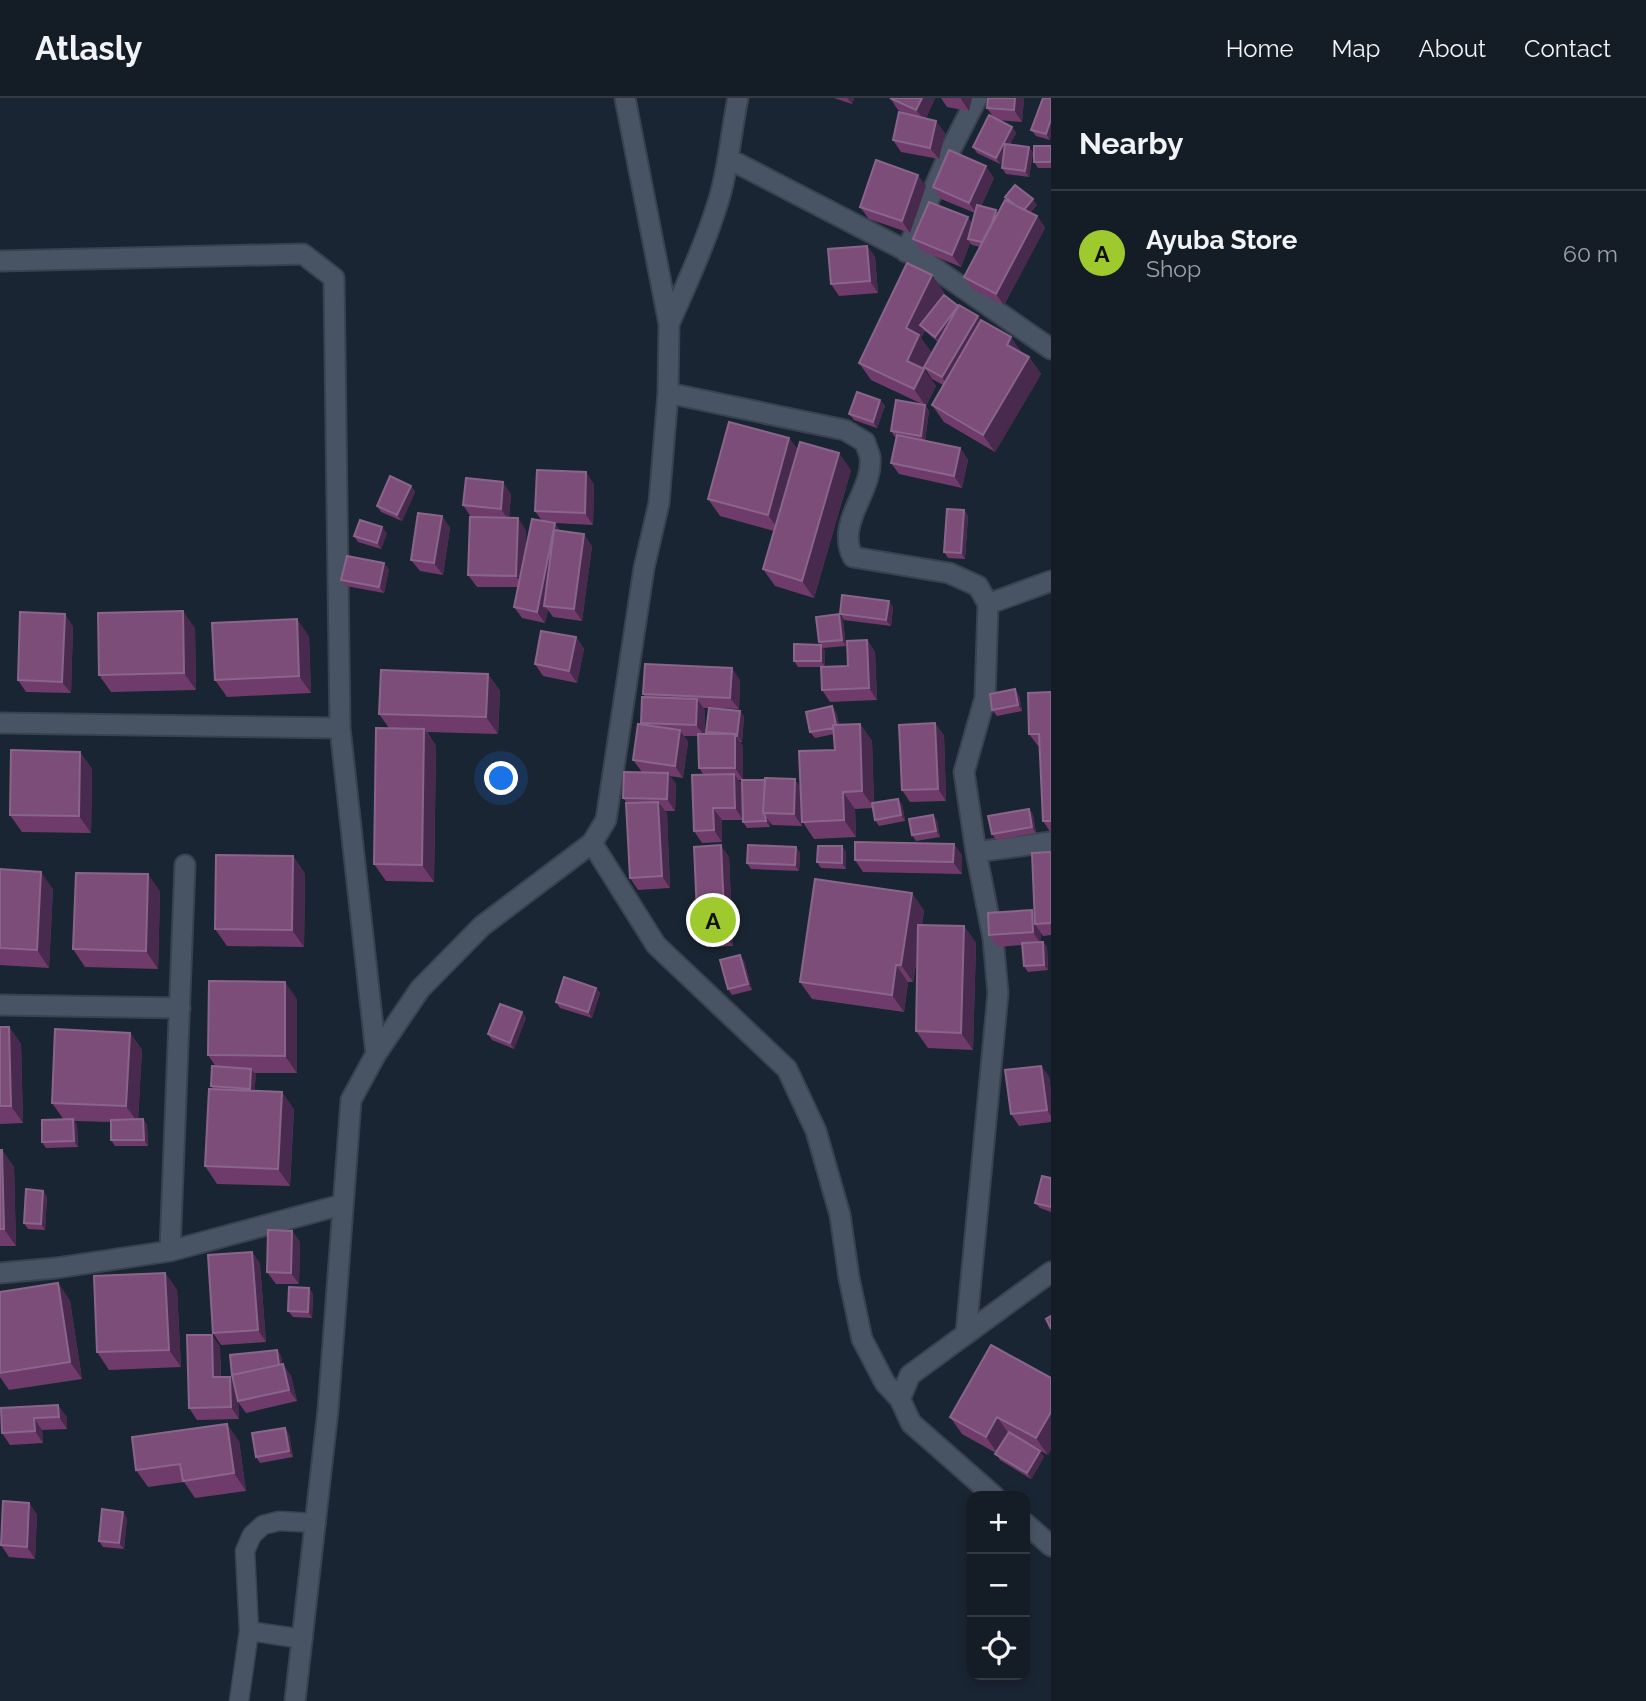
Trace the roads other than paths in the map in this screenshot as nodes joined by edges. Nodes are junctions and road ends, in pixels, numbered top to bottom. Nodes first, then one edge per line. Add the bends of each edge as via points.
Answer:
1 (625, 98) edge
2 (738, 98) edge
3 (977, 98) edge
4 (729, 159) junction
5 (906, 251) junction
6 (0, 261) edge
7 (669, 324) junction
8 (1051, 349) edge
9 (667, 393) junction
10 (1051, 581) edge
11 (988, 604) junction
12 (0, 723) edge
13 (340, 728) junction
14 (1051, 842) edge
15 (592, 843) junction
16 (976, 852) junction
17 (186, 865) dead end
18 (0, 1005) edge
19 (180, 1008) junction
20 (376, 1054) junction
21 (341, 1205) junction
22 (170, 1251) junction
23 (1051, 1272) edge
24 (0, 1273) edge
25 (967, 1333) junction
26 (900, 1398) junction
27 (988, 1491) edge
28 (316, 1523) junction
29 (1030, 1527) edge
30 (1051, 1546) edge
31 (249, 1631) junction
32 (303, 1639) junction
33 (239, 1701) edge
34 (295, 1701) edge

1 - 7 street
2 - 4 street
3 - 5 street
4 - 5 street
4 - 7 street via 720,198
5 - 8 street
6 - 13 street via 303,254 334,278
7 - 9 street
9 - 11 street via 845,430 865,442 868,473 846,536 853,557 949,573 978,586
9 - 15 street via 659,503 644,568 606,820
10 - 11 street
11 - 16 street via 985,698 964,772
12 - 13 street
13 - 20 street
14 - 16 street
15 - 20 street via 482,926 420,989
15 - 26 street via 656,945 787,1069 816,1131 840,1215 862,1339 885,1383
16 - 25 street via 993,938 998,993
17 - 19 street
18 - 19 street
19 - 22 street
20 - 21 street via 351,1100
21 - 22 street
21 - 28 street
22 - 24 street
23 - 25 street
25 - 26 street via 909,1375
26 - 27 street via 911,1423
28 - 31 lane via 279,1521 263,1525 252,1535 245,1551
28 - 32 street
29 - 30 street
31 - 32 lane
31 - 33 lane
32 - 34 street

